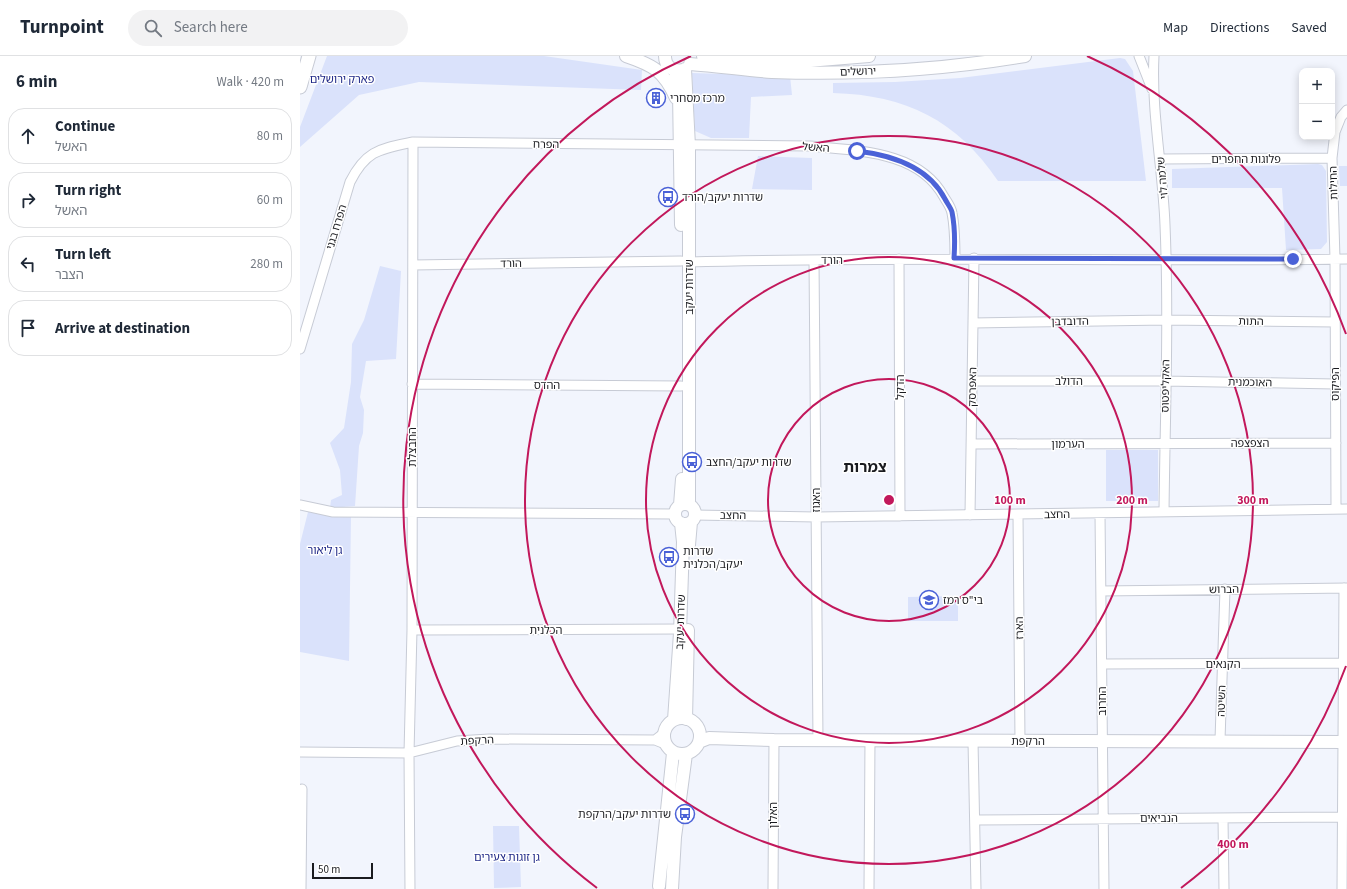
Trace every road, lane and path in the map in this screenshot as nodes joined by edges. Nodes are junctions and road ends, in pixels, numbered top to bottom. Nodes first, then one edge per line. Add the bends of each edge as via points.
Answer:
1 (309, 56) edge
2 (626, 56) edge
3 (629, 56) edge
4 (703, 56) edge
5 (869, 56) edge
6 (1025, 56) edge
7 (1138, 56) edge
8 (1154, 56) edge
9 (665, 58) edge
10 (686, 65) edge
11 (300, 87) edge
12 (1155, 96) junction
13 (679, 103) junction
14 (1347, 110) edge
15 (413, 142) junction
16 (684, 146) junction
17 (1332, 158) junction
18 (1160, 160) junction
19 (954, 258) junction
20 (974, 258) junction
21 (900, 259) junction
22 (1335, 259) junction
23 (1347, 259) edge
24 (814, 260) junction
25 (1166, 260) junction
26 (685, 261) junction
27 (412, 265) junction
28 (1166, 320) junction
29 (1335, 322) junction
30 (973, 323) junction
31 (300, 349) edge
32 (972, 381) junction
33 (1165, 381) junction
34 (412, 384) junction
35 (1336, 384) junction
36 (681, 386) junction
37 (1336, 443) junction
38 (971, 444) junction
39 (1164, 444) junction
40 (300, 505) edge
41 (1336, 509) junction
42 (1347, 509) edge
43 (1164, 512) junction
44 (412, 514) junction
45 (685, 514) junction
46 (1100, 514) junction
47 (970, 515) junction
48 (1018, 515) junction
49 (900, 516) junction
50 (816, 517) junction
51 (1346, 588) edge
52 (1225, 589) junction
53 (1101, 591) junction
54 (412, 630) junction
55 (680, 630) junction
56 (1345, 663) edge
57 (1102, 664) junction
58 (1222, 664) junction
59 (680, 719) junction
60 (703, 738) junction
61 (774, 740) junction
62 (818, 740) junction
63 (870, 740) junction
64 (1220, 740) junction
65 (973, 741) junction
66 (1020, 741) junction
67 (1102, 741) junction
68 (664, 742) junction
69 (1345, 742) edge
70 (300, 752) edge
71 (409, 753) junction
72 (686, 754) junction
73 (302, 789) dead end
74 (1342, 817) junction
75 (1223, 818) junction
76 (1103, 819) junction
77 (976, 820) junction
78 (1344, 838) edge
79 (656, 888) edge
80 (301, 889) edge
81 (410, 889) edge
82 (673, 889) edge
83 (773, 889) edge
84 (869, 889) edge
85 (976, 889) edge
86 (1104, 889) edge
87 (1224, 889) edge
88 (1342, 889) edge

1 - 11 main road
2 - 13 street via 648,64 664,75
3 - 9 street
4 - 5 street, ירושלים via 795,62
6 - 10 street, ירושלים via 953,67 894,70 773,72
7 - 12 street, שלמה לוי
8 - 12 street, שלמה לוי
9 - 10 street via 670,68
10 - 13 street, שדרות יעקב
10 - 16 street, שדרות יעקב
12 - 18 street, שלמה לוי
13 - 16 street, שדרות יעקב
14 - 17 street, החילות via 1335,132
15 - 16 street, הפרח
15 - 27 street, החבצלת
15 - 31 street, הפרח בגני via 384,148 369,155 358,166 350,182
16 - 19 street, האשל via 810,146 892,157 920,171 938,186 952,211
16 - 26 street, שדרות יעקב
17 - 18 street, פלוגות החפרים
17 - 22 street, החילות
18 - 25 street, שלמה לוי
19 - 20 street, הורד
19 - 21 street, הורד
20 - 25 street, הורד
20 - 30 street, האפרסק
21 - 24 street, הורד
21 - 49 street, הדקל
22 - 23 street, הורד
22 - 25 street, הורד
22 - 29 street, הפיקוס
24 - 26 street, הורד
24 - 50 street, האגוז
25 - 28 street, האקליפטוס
26 - 27 street, הורד
26 - 36 street, שדרות יעקב
26 - 45 street, שדרות יעקב
27 - 34 street, החבצלת
28 - 29 street, התות
28 - 30 street, הדובדבן
28 - 33 street, האקליפטוס
29 - 35 street, הפיקוס
30 - 32 street, האפרסק
32 - 33 street, הדולב
32 - 38 street, האפרסק
33 - 35 street, האוכמנית
33 - 39 street, האקליפטוס
34 - 36 street, ההדס
34 - 44 street, החבצלת
35 - 37 street, הפיקוס
36 - 45 street, שדרות יעקב
37 - 39 street, הצפצפה
37 - 41 street, הפיקוס
38 - 39 street, הערמון
38 - 47 street, האפרסק
39 - 43 street, האקליפטוס
40 - 44 street, החצב via 333,512
41 - 42 street, החצב
41 - 43 street, החצב
43 - 46 street, החצב
44 - 45 street, החצב
44 - 54 street, החבצלת
45 - 50 street, החצב
45 - 55 street, שדרות יעקב
45 - 59 street, שדרות יעקב
46 - 48 street, החצב
46 - 53 street, החרוב
47 - 48 street, החצב
47 - 49 street, החצב
48 - 66 street, הארז
49 - 50 street, החצב
50 - 62 street, האגוז
51 - 52 street, הברוש
51 - 56 street
52 - 53 street, הברוש
52 - 58 street, השיטה
53 - 57 street, החרוב
54 - 55 street, הכלנית
54 - 71 street, החבצלת
55 - 59 street, שדרות יעקב
56 - 58 street, הקנאים
56 - 69 street
57 - 58 street, הקנאים
57 - 67 street, החרוב
58 - 64 street, השיטה
59 - 60 street via 696,724
59 - 68 street via 666,727
60 - 61 street, הרקפת
60 - 72 street via 692,752
61 - 62 street, הרקפת
61 - 83 street, האלון
62 - 63 street, הרקפת
63 - 65 street, הרקפת
63 - 84 street
64 - 67 street, הרקפת
64 - 69 street, הרקפת
65 - 66 street, הרקפת
65 - 77 street
66 - 67 street, הרקפת
67 - 76 street, החרוב
68 - 71 street, הרקפת via 470,740
68 - 72 street
68 - 79 street
69 - 74 street
70 - 71 street, הרקפת
71 - 81 street, החבצלת
72 - 82 street via 675,837
73 - 80 street
74 - 75 street, הנביאים
74 - 78 street
75 - 76 street, הנביאים
75 - 87 street
76 - 77 street, הנביאים
76 - 86 street, החרוב
77 - 85 street
78 - 88 street
79 - 82 street

